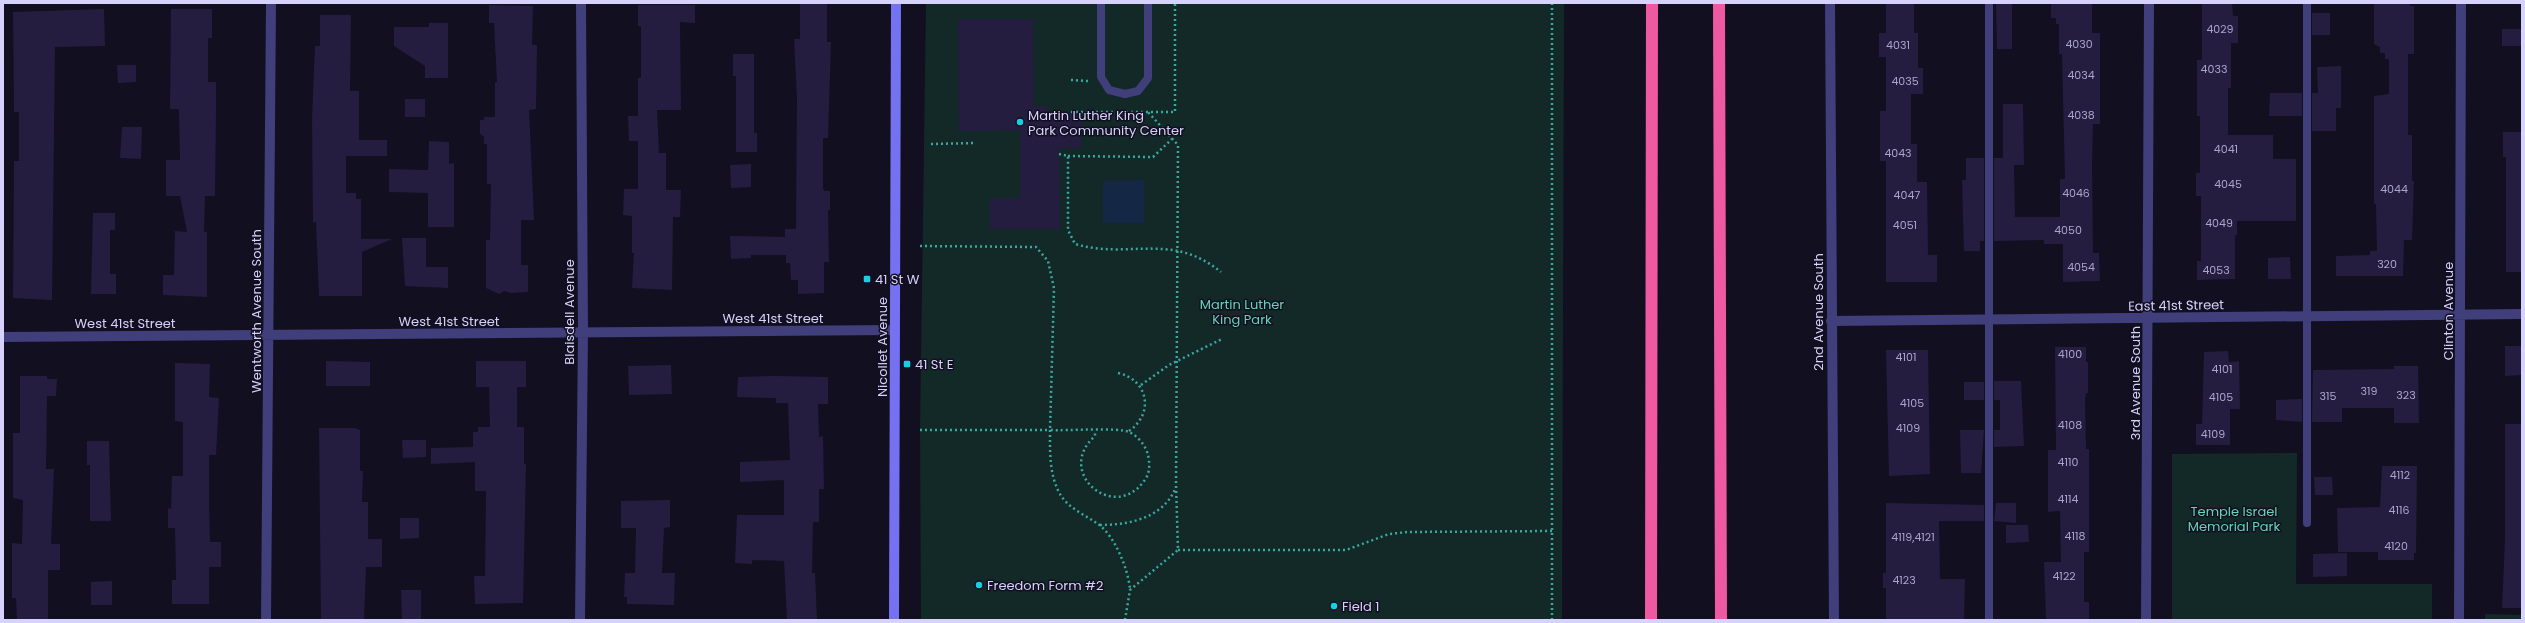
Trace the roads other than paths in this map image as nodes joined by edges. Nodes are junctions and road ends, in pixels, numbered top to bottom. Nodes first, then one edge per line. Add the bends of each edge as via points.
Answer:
1 (271, 3) edge
2 (581, 3) edge
3 (896, 3) edge
4 (1101, 3) edge
5 (1148, 3) edge
6 (1652, 3) edge
7 (1719, 3) edge
8 (1830, 3) edge
9 (1989, 3) edge
10 (2149, 3) edge
11 (2307, 3) edge
12 (2460, 3) edge
13 (2522, 314) edge
14 (2461, 315) junction
15 (2305, 317) junction
16 (2148, 318) junction
17 (1988, 320) junction
18 (1831, 321) junction
19 (895, 330) junction
20 (583, 333) junction
21 (270, 335) junction
22 (3, 337) edge
23 (2307, 523) dead end
24 (266, 620) edge
25 (580, 620) edge
26 (894, 620) edge
27 (1651, 620) edge
28 (1721, 620) edge
29 (1834, 620) edge
30 (1989, 620) edge
31 (2146, 620) edge
32 (2459, 620) edge

1 - 21 street, Wentworth Avenue South
2 - 20 street, Blaisdell Avenue
3 - 19 main road, Nicollet Avenue
4 - 5 lane via 1101,78 1109,90 1125,94 1138,91 1148,78
6 - 27 highway
7 - 28 highway
8 - 18 street, 2nd Avenue South
9 - 17 lane
10 - 16 street, 3rd Avenue South
11 - 15 lane
12 - 14 street, Clinton Avenue
13 - 14 street, East 41st Street
14 - 15 street, East 41st Street
14 - 32 street, Clinton Avenue
15 - 16 street, East 41st Street
15 - 23 lane
16 - 17 street, East 41st Street
16 - 31 street, 3rd Avenue South
17 - 18 street, East 41st Street
17 - 30 lane
18 - 29 street, 2nd Avenue South
19 - 20 street, West 41st Street
19 - 26 main road, Nicollet Avenue
20 - 21 street, West 41st Street
20 - 25 street, Blaisdell Avenue
21 - 22 street, West 41st Street
21 - 24 street, Wentworth Avenue South

